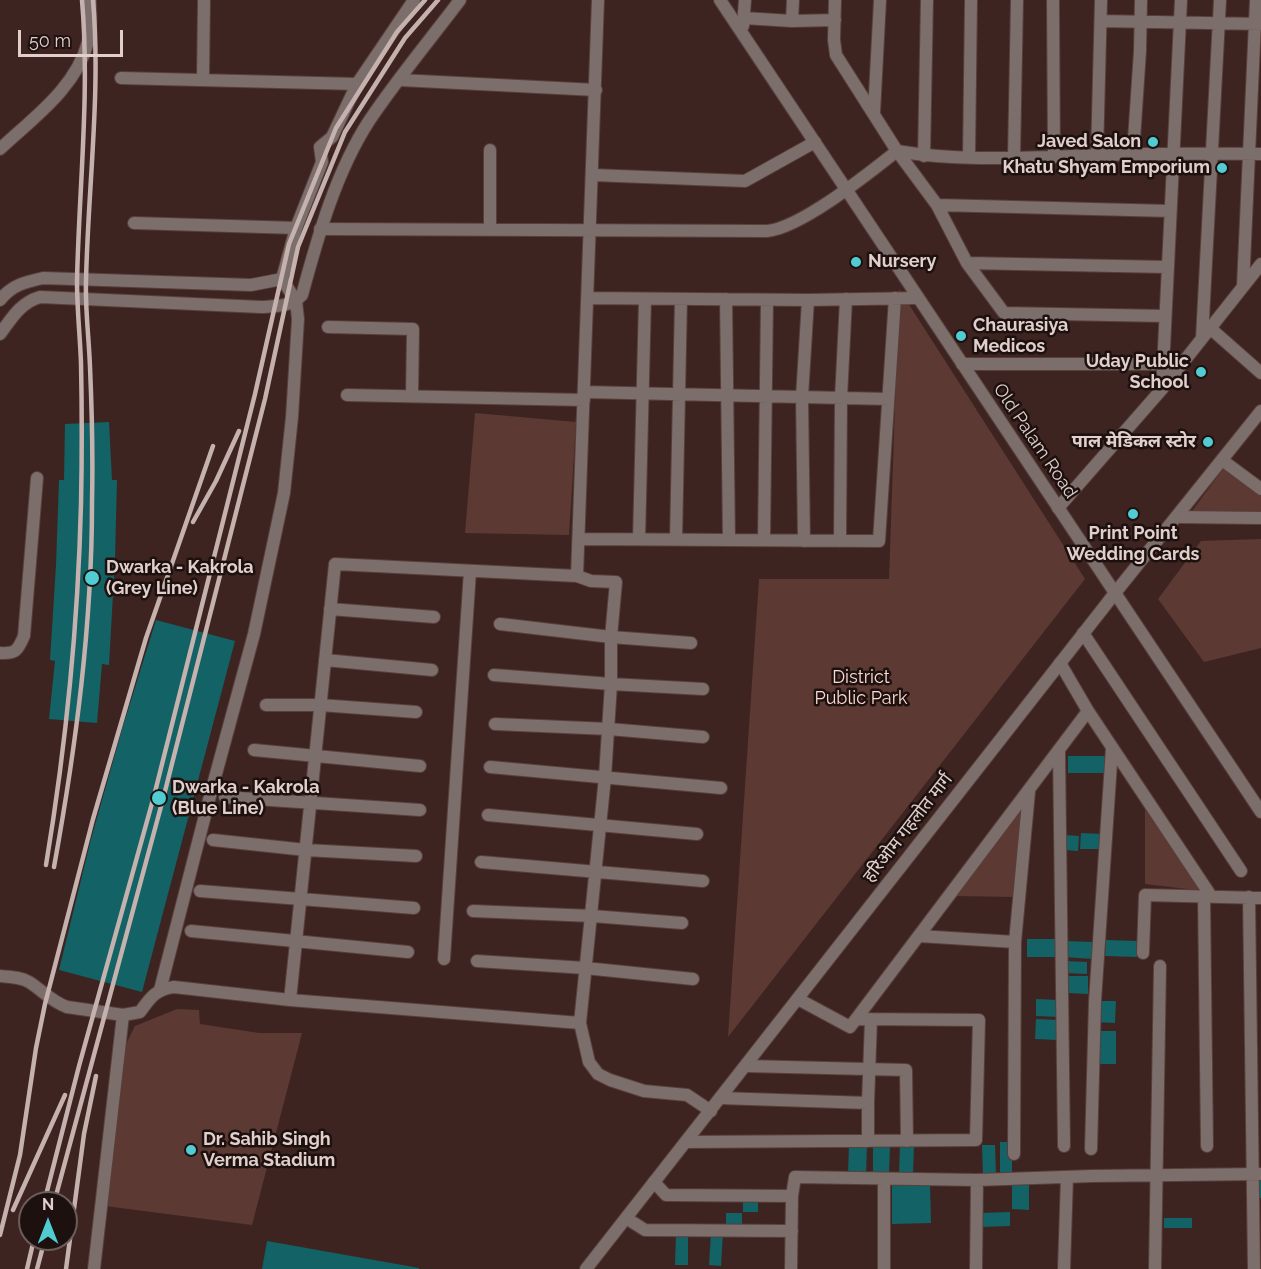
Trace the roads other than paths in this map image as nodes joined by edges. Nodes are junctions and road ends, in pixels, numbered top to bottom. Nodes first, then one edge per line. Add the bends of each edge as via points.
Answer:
1 (90, 0) edge
2 (204, 0) edge
3 (414, 0) edge
4 (460, 0) edge
5 (598, 0) edge
6 (720, 0) edge
7 (745, 0) edge
8 (793, 0) edge
9 (835, 0) edge
10 (880, 0) edge
11 (927, 0) edge
12 (971, 0) edge
13 (1017, 0) edge
14 (1053, 0) edge
15 (1101, 0) edge
16 (1141, 0) edge
17 (1181, 0) edge
18 (1220, 0) edge
19 (1256, 0) edge
20 (744, 18) junction
21 (835, 20) junction
22 (792, 21) junction
23 (1101, 21) junction
24 (1140, 22) junction
25 (1181, 23) junction
26 (1220, 24) junction
27 (1258, 24) edge
28 (742, 33) junction
29 (121, 78) dead end
30 (203, 80) junction
31 (400, 80) junction
32 (357, 84) junction
33 (596, 90) junction
34 (874, 113) junction
35 (815, 142) junction
36 (0, 149) edge
37 (490, 150) dead end
38 (897, 151) junction
39 (1173, 153) junction
40 (1210, 153) junction
41 (1248, 153) junction
42 (1133, 154) junction
43 (1261, 154) edge
44 (1097, 155) junction
45 (924, 156) junction
46 (969, 156) junction
47 (1014, 157) junction
48 (1054, 157) junction
49 (593, 175) junction
50 (846, 190) junction
51 (937, 205) junction
52 (1170, 211) junction
53 (134, 223) dead end
54 (296, 228) junction
55 (320, 229) junction
56 (490, 230) junction
57 (591, 230) junction
58 (967, 263) junction
59 (1261, 264) edge
60 (1167, 267) junction
61 (282, 279) junction
62 (144, 281) junction
63 (1243, 286) junction
64 (588, 298) junction
65 (895, 298) junction
66 (918, 298) junction
67 (645, 299) junction
68 (681, 299) junction
69 (726, 299) junction
70 (846, 299) junction
71 (0, 300) edge
72 (767, 300) junction
73 (808, 300) junction
74 (296, 301) junction
75 (144, 302) junction
76 (1165, 316) junction
77 (328, 327) dead end
78 (1206, 333) junction
79 (0, 334) edge
80 (962, 364) junction
81 (1163, 364) junction
82 (1261, 373) edge
83 (1162, 389) junction
84 (643, 393) junction
85 (680, 394) junction
86 (347, 395) dead end
87 (726, 395) junction
88 (412, 396) junction
89 (584, 396) junction
90 (766, 396) junction
91 (802, 397) junction
92 (841, 398) junction
93 (888, 399) junction
94 (1261, 411) edge
95 (1222, 460) junction
96 (37, 478) dead end
97 (1261, 489) edge
98 (1058, 508) junction
99 (1178, 517) junction
100 (1261, 518) edge
101 (579, 539) junction
102 (639, 539) junction
103 (676, 539) junction
104 (729, 540) junction
105 (764, 540) junction
106 (804, 541) junction
107 (840, 541) junction
108 (470, 571) junction
109 (578, 576) junction
110 (1115, 593) junction
111 (330, 609) junction
112 (434, 617) dead end
113 (500, 624) dead end
114 (1083, 633) junction
115 (611, 637) junction
116 (691, 643) dead end
117 (0, 653) edge
118 (325, 660) junction
119 (1060, 663) junction
120 (432, 670) dead end
121 (494, 675) dead end
122 (611, 684) junction
123 (703, 689) dead end
124 (266, 705) dead end
125 (320, 705) junction
126 (1088, 711) junction
127 (416, 712) dead end
128 (495, 724) dead end
129 (609, 729) junction
130 (703, 737) dead end
131 (1112, 748) junction
132 (255, 750) dead end
133 (1059, 751) junction
134 (315, 757) junction
135 (420, 766) dead end
136 (490, 767) dead end
137 (605, 777) junction
138 (721, 788) dead end
139 (1029, 791) junction
140 (225, 797) dead end
141 (310, 803) junction
142 (420, 810) dead end
143 (1261, 812) edge
144 (488, 815) dead end
145 (601, 824) junction
146 (697, 834) dead end
147 (213, 840) dead end
148 (306, 850) junction
149 (416, 856) dead end
150 (481, 862) dead end
151 (597, 871) junction
152 (1241, 872) dead end
153 (703, 881) dead end
154 (200, 891) dead end
155 (1208, 896) junction
156 (1255, 897) edge
157 (301, 899) junction
158 (414, 908) dead end
159 (473, 911) dead end
160 (592, 916) junction
161 (682, 924) dead end
162 (191, 931) dead end
163 (920, 936) junction
164 (1015, 942) junction
165 (296, 943) junction
166 (408, 952) dead end
167 (1143, 953) dead end
168 (444, 959) dead end
169 (477, 961) dead end
170 (1160, 966) dead end
171 (585, 968) junction
172 (0, 976) edge
173 (693, 979) dead end
174 (160, 990) junction
175 (798, 999) junction
176 (290, 1000) junction
177 (123, 1015) junction
178 (857, 1019) junction
179 (871, 1019) junction
180 (580, 1023) junction
181 (746, 1066) junction
182 (870, 1069) junction
183 (720, 1098) junction
184 (868, 1103) junction
185 (711, 1111) junction
186 (868, 1141) junction
187 (907, 1141) junction
188 (686, 1142) junction
189 (1064, 1146) dead end
190 (1207, 1146) dead end
191 (1091, 1149) dead end
192 (1014, 1155) dead end
193 (1256, 1174) edge
194 (1156, 1175) junction
195 (1067, 1177) junction
196 (884, 1179) junction
197 (977, 1180) junction
198 (654, 1182) junction
199 (792, 1196) junction
200 (626, 1218) junction
201 (792, 1231) junction
202 (94, 1269) edge
203 (588, 1269) edge
204 (791, 1269) edge
205 (884, 1269) edge
206 (976, 1269) edge
207 (1064, 1269) edge
208 (1155, 1269) edge
209 (1254, 1269) edge

1 - 36 street via 89,42 80,65 63,90
2 - 30 street
3 - 32 street
4 - 31 street
5 - 33 street
6 - 28 street, Old Palam Road
7 - 20 street
8 - 22 street
9 - 21 street
10 - 34 street
11 - 45 street
12 - 46 street
13 - 47 street
14 - 48 street
15 - 23 street
16 - 24 street
17 - 25 street
18 - 26 street
19 - 27 street
20 - 22 street
20 - 28 street
21 - 22 street
21 - 34 street via 836,55
23 - 24 street
23 - 44 street
24 - 25 street
24 - 42 street
25 - 26 street
25 - 39 street
26 - 27 street
26 - 40 street
27 - 41 street
28 - 35 street, Old Palam Road
29 - 30 street
30 - 32 street
31 - 33 street
31 - 55 street via 369,122 349,159
32 - 54 street via 332,137 320,147 322,162
33 - 49 street
34 - 38 street
35 - 49 street via 745,182
35 - 50 street, Old Palam Road
37 - 56 street
38 - 45 street
38 - 50 street
38 - 51 street
39 - 40 street
39 - 42 street
39 - 52 street
40 - 41 street
40 - 78 street
41 - 43 street
41 - 63 street
42 - 44 street
44 - 48 street
45 - 46 street
46 - 47 street
47 - 48 street
49 - 57 street
50 - 57 street via 778,230
50 - 66 street, Old Palam Road
51 - 52 street
51 - 58 street
52 - 60 street
53 - 54 street
54 - 61 street
55 - 56 street
55 - 74 street via 302,295
56 - 57 street
57 - 64 street
58 - 60 street
58 - 76 street via 1004,313
59 - 63 street
60 - 76 street
61 - 62 street via 251,285
61 - 74 street
62 - 71 street via 43,278 20,283
62 - 75 street
63 - 78 street
64 - 67 street
64 - 89 street
65 - 66 street
65 - 70 street
65 - 93 street
66 - 80 street, Old Palam Road
67 - 68 street
67 - 84 street
68 - 69 street
68 - 85 street
69 - 72 street
69 - 87 street
70 - 73 street
70 - 92 street
72 - 73 street
72 - 90 street
73 - 91 street
74 - 75 street via 261,307
74 - 174 street via 292,417 284,493 255,633
75 - 79 street via 40,297 20,307
76 - 81 street
77 - 88 street via 413,329
78 - 82 street
78 - 83 street
80 - 81 street
80 - 98 street, Old Palam Road
81 - 83 street
83 - 98 street
84 - 85 street
84 - 89 street
84 - 102 street
85 - 87 street
85 - 103 street
86 - 88 street
87 - 90 street
87 - 104 street
88 - 89 street
89 - 101 street
90 - 91 street
90 - 105 street
91 - 92 street
91 - 106 street
92 - 93 street
92 - 107 street
93 - 107 street via 879,541
94 - 95 street, हरिओम गहलोत मार्ग
95 - 97 street
95 - 99 street, हरिओम गहलोत मार्ग
96 - 117 street via 24,636 18,650
98 - 110 street, Old Palam Road
99 - 100 street
99 - 110 street, हरिओम गहलोत मार्ग
101 - 102 street
101 - 109 street
102 - 103 street
103 - 104 street
104 - 105 street
105 - 106 street
106 - 107 street
108 - 109 street
108 - 111 street via 335,564
108 - 168 street
109 - 115 street via 616,582
110 - 114 street, हरिओम गहलोत मार्ग
110 - 143 street, Old Palam Road
111 - 112 street
111 - 118 street
113 - 115 street
114 - 119 street, हरिओम गहलोत मार्ग
114 - 152 street
115 - 116 street
115 - 122 street
118 - 120 street
118 - 125 street
119 - 126 street
119 - 175 street, हरिओम गहलोत मार्ग
121 - 122 street
122 - 123 street
122 - 129 street
124 - 125 street
125 - 127 street
125 - 134 street
126 - 131 street
126 - 133 street
128 - 129 street
129 - 130 street
129 - 137 street
131 - 155 street
131 - 191 street via 1095,1001
132 - 134 street
133 - 139 street
133 - 189 street
134 - 135 street
134 - 141 street
136 - 137 street
137 - 138 street
137 - 145 street
139 - 163 street
139 - 164 street
140 - 141 street
141 - 142 street
141 - 148 street
144 - 145 street
145 - 146 street
145 - 151 street
147 - 148 street
148 - 149 street
148 - 157 street
150 - 151 street
151 - 153 street
151 - 160 street
154 - 157 street
155 - 156 street
155 - 167 street via 1144,895
155 - 190 street
156 - 193 street
157 - 158 street
157 - 165 street
159 - 160 street
160 - 161 street
160 - 171 street
162 - 165 street
163 - 164 street
163 - 178 street
164 - 192 street
165 - 166 street
165 - 176 street
169 - 171 street
170 - 194 street
171 - 173 street
171 - 180 street
172 - 177 street via 29,982 67,1007
174 - 176 street via 174,987
174 - 177 street via 140,1012
175 - 178 street via 850,1027
175 - 181 street, हरिओम गहलोत मार्ग
176 - 180 street
177 - 202 street
178 - 179 street
179 - 182 street
179 - 187 street via 979,1020 976,1140
180 - 185 street via 589,1062 598,1074 644,1091 687,1095
181 - 182 street
181 - 183 street, हरिओम गहलोत मार्ग
182 - 184 street
182 - 187 street via 906,1070
183 - 184 street
183 - 185 street, हरिओम गहलोत मार्ग
184 - 186 street
185 - 188 street, हरिओम गहलोत मार्ग
186 - 187 street
186 - 188 street
188 - 198 street, हरिओम गहलोत मार्ग
193 - 194 street
193 - 209 street
194 - 195 street
194 - 208 street
195 - 197 street
195 - 207 street
196 - 197 street
196 - 199 street via 795,1177
196 - 205 street
197 - 206 street
198 - 199 street via 666,1195
198 - 200 street, हरिओम गहलोत मार्ग
199 - 201 street
200 - 201 street via 645,1230
200 - 203 street, हरिओम गहलोत मार्ग
201 - 204 street

